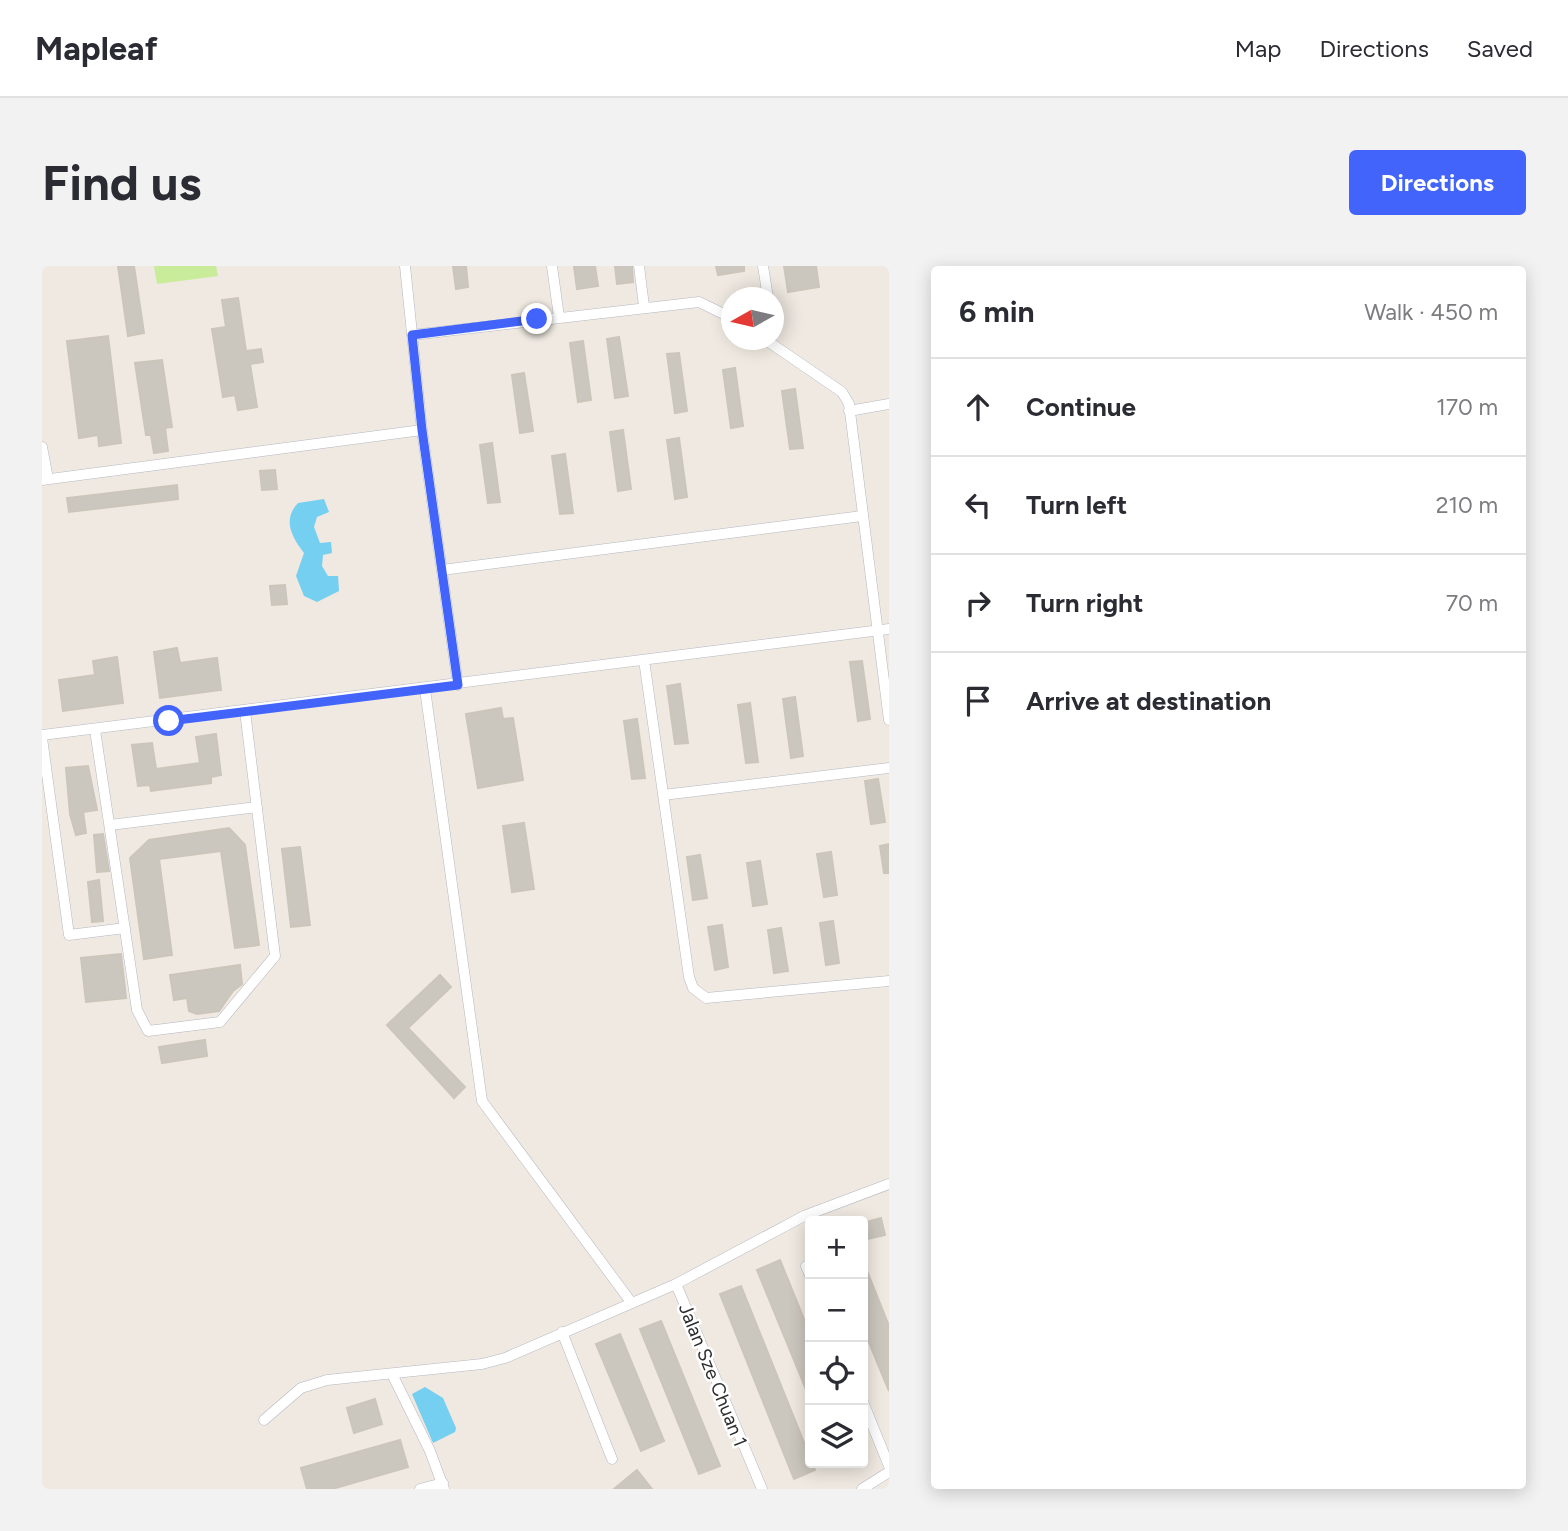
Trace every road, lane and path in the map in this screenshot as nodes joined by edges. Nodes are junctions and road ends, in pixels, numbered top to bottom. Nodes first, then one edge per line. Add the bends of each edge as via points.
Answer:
1 (405, 266) edge
2 (552, 266) edge
3 (639, 266) edge
4 (764, 266) edge
5 (767, 287) edge
6 (644, 306) junction
7 (721, 313) edge
8 (559, 317) junction
9 (412, 335) junction
10 (780, 350) edge
11 (889, 404) edge
12 (849, 411) junction
13 (422, 430) junction
14 (42, 447) edge
15 (45, 479) edge
16 (862, 516) junction
17 (442, 570) junction
18 (889, 629) edge
19 (876, 631) junction
20 (644, 660) junction
21 (458, 685) junction
22 (425, 689) junction
23 (245, 711) junction
24 (889, 720) edge
25 (95, 730) junction
26 (42, 737) edge
27 (889, 768) edge
28 (663, 795) junction
29 (257, 807) junction
30 (110, 825) junction
31 (125, 928) junction
32 (889, 981) edge
33 (889, 1184) edge
34 (676, 1284) junction
35 (631, 1302) junction
36 (562, 1332) junction
37 (392, 1374) junction
38 (864, 1405) edge
39 (264, 1420) dead end
40 (612, 1459) dead end
41 (889, 1466) edge
42 (889, 1472) edge
43 (443, 1486) edge
44 (420, 1489) edge
45 (762, 1489) edge
46 (862, 1489) edge

1 - 9 street
2 - 8 street
3 - 6 street
4 - 5 street
6 - 7 street via 699,302
6 - 8 street
8 - 9 street
9 - 13 street
10 - 12 street via 842,392
11 - 12 street
12 - 16 street
13 - 15 street
13 - 17 street
14 - 15 street
16 - 17 street
16 - 19 street
17 - 21 street
18 - 19 street
19 - 20 street
19 - 24 street
20 - 21 street
20 - 28 street
21 - 22 street
22 - 23 street
22 - 35 street via 482,1101
23 - 25 street
23 - 29 street
25 - 26 street
25 - 30 street
26 - 31 street via 69,935
27 - 28 street
28 - 32 street via 693,988 706,998
29 - 30 street
29 - 31 street via 275,956 220,1022 148,1031 137,1010
30 - 31 street
33 - 34 street, Jalan Sze Chuan 1 via 811,1213
34 - 35 street
34 - 45 street, Jalan Sze Chuan 1
35 - 36 street
36 - 37 street via 482,1364
36 - 40 street
37 - 39 street via 327,1380 302,1388
37 - 43 street
38 - 41 street
42 - 46 street
43 - 44 street

